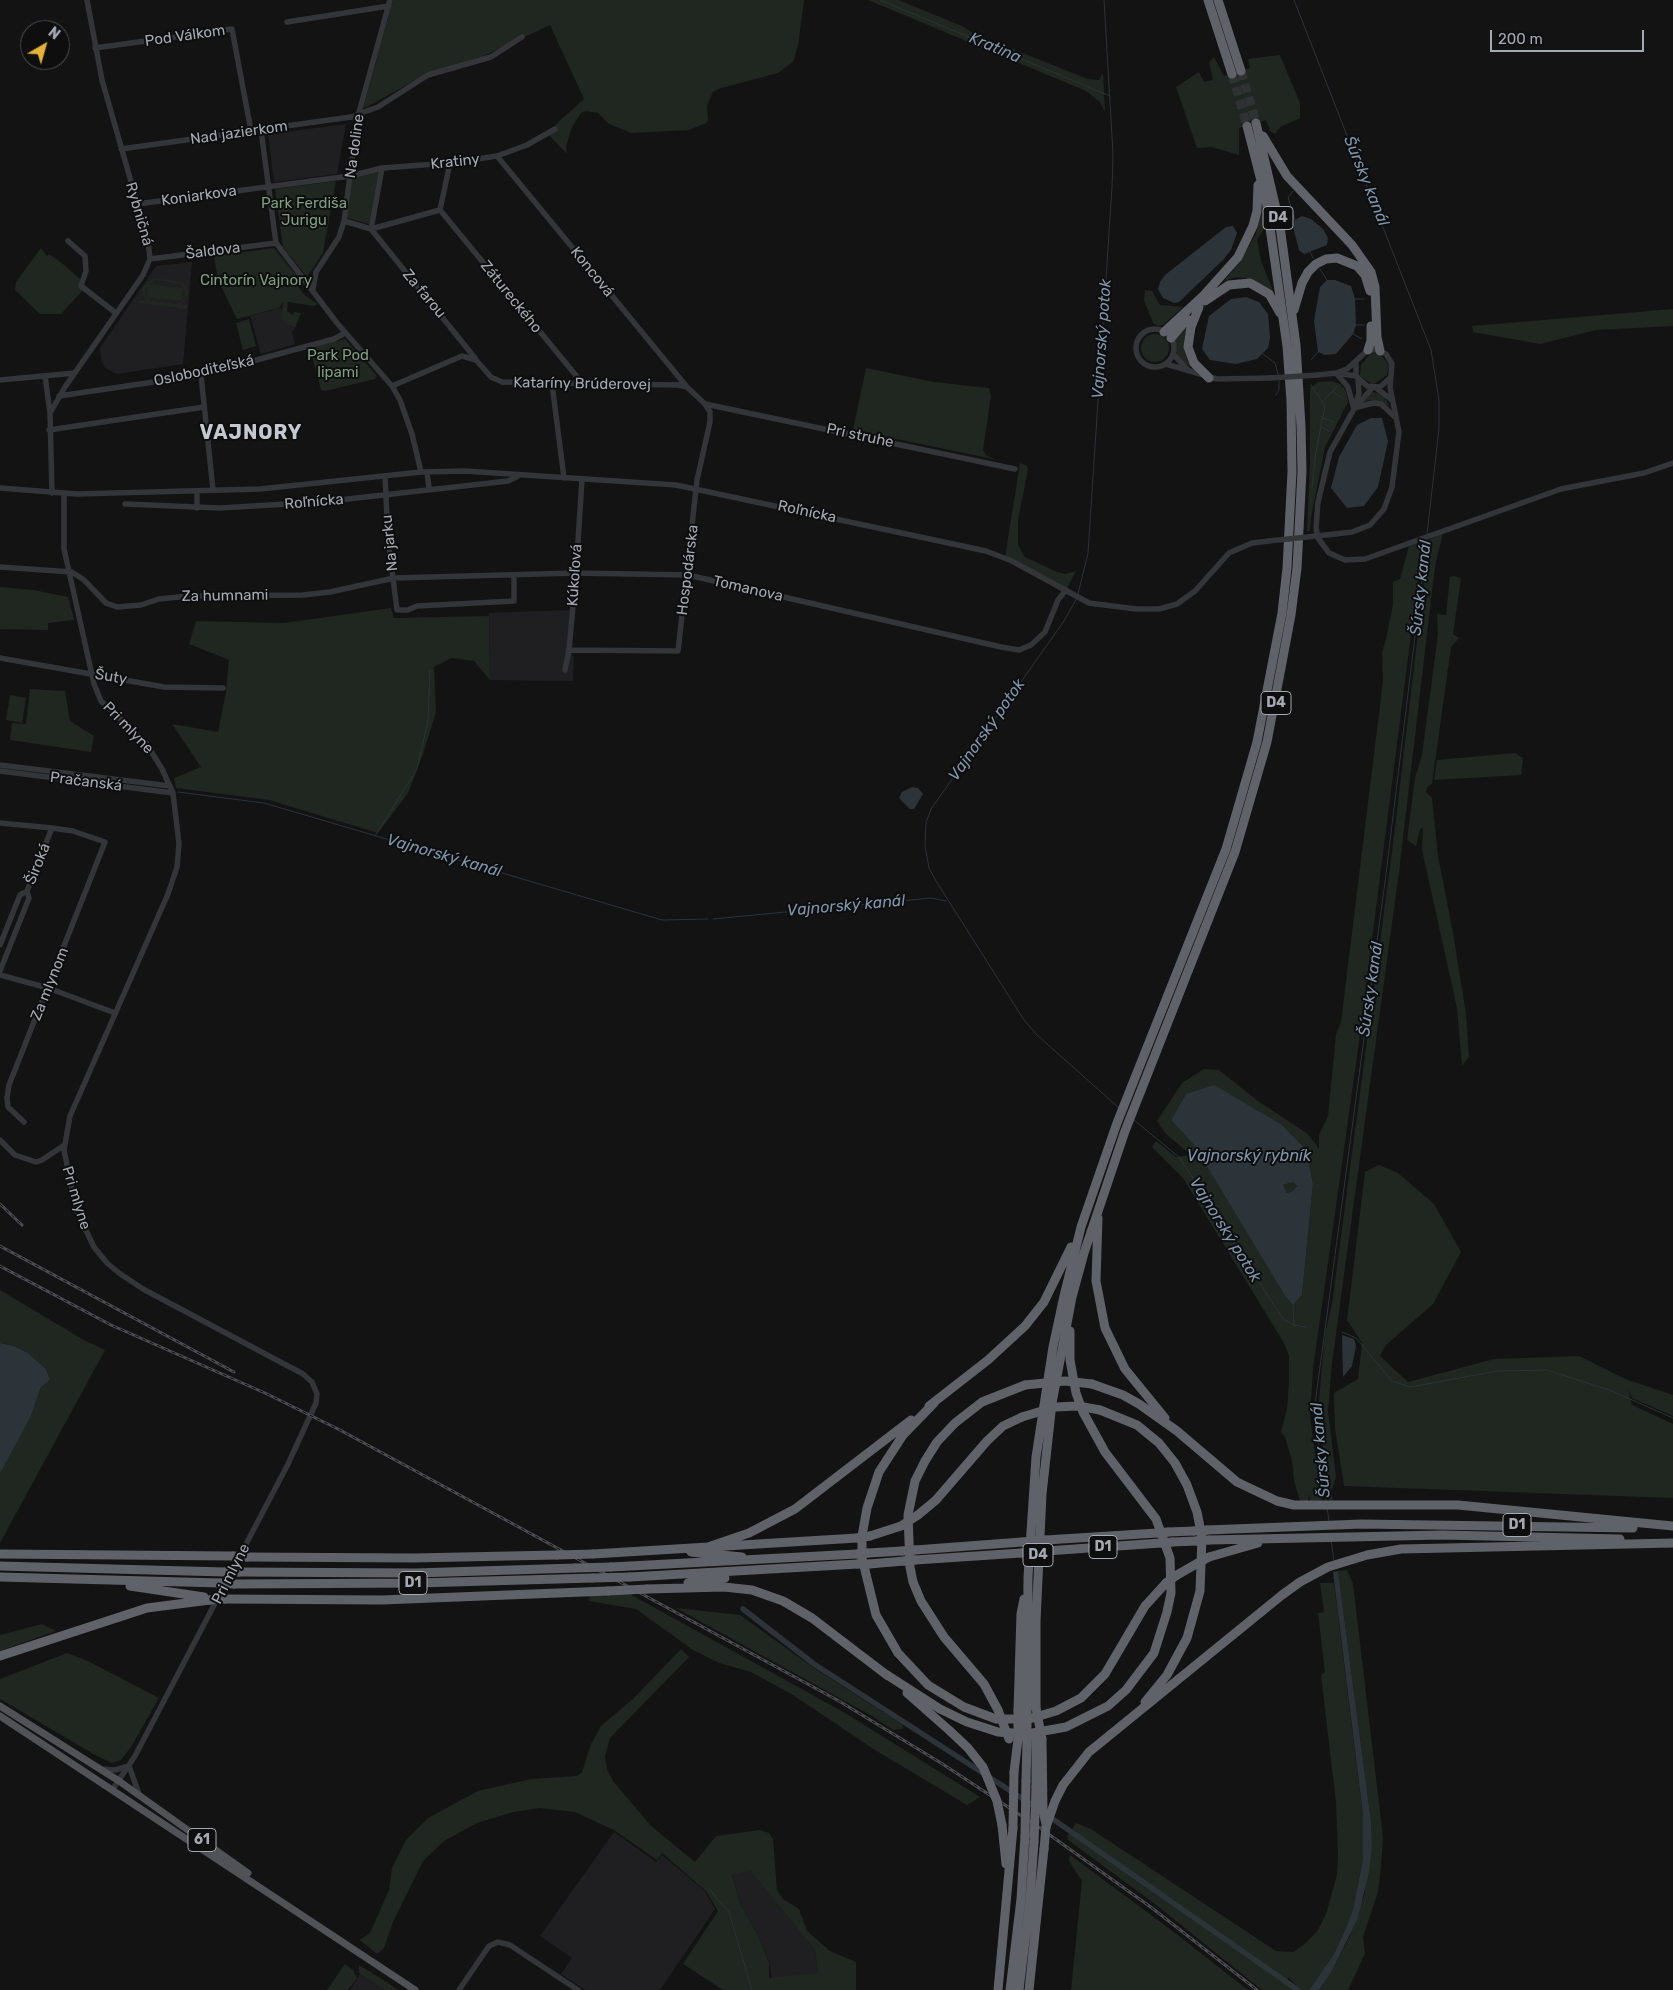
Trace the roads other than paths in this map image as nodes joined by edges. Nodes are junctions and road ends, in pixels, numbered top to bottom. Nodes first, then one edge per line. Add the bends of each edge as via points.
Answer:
1 (87, 0) edge
2 (1208, 0) edge
3 (1218, 0) edge
4 (390, 3) edge
5 (287, 22) dead end
6 (522, 37) dead end
7 (95, 48) junction
8 (1241, 71) tunnel mouth
9 (1232, 74) tunnel mouth
10 (358, 115) junction
11 (1251, 124) junction
12 (555, 129) dead end
13 (261, 130) junction
14 (251, 131) junction
15 (121, 149) junction
16 (498, 156) junction
17 (450, 163) junction
18 (382, 168) junction
19 (1258, 168) junction
20 (350, 176) junction
21 (268, 187) junction
22 (137, 204) junction
23 (440, 210) junction
24 (344, 221) junction
25 (371, 229) junction
26 (68, 241) dead end
27 (276, 243) junction
28 (150, 260) junction
29 (312, 289) junction
30 (1199, 307) junction
31 (116, 313) junction
32 (1293, 315) junction
33 (1285, 323) junction
34 (345, 333) junction
35 (1167, 335) junction
36 (468, 347) junction
37 (1368, 350) junction
38 (1380, 351) junction
39 (1173, 354) junction
40 (462, 356) junction
41 (476, 360) junction
42 (1356, 361) junction
43 (1166, 364) junction
44 (1188, 370) junction
45 (75, 373) junction
46 (1336, 373) junction
47 (201, 375) junction
48 (45, 376) junction
49 (1391, 376) junction
50 (1209, 378) junction
51 (1357, 378) junction
52 (0, 380) edge
53 (552, 384) junction
54 (583, 384) junction
55 (392, 386) junction
56 (687, 387) junction
57 (1374, 388) junction
58 (59, 396) junction
59 (1392, 400) junction
60 (705, 404) junction
61 (204, 406) junction
62 (1354, 409) junction
63 (50, 413) junction
64 (1398, 422) junction
65 (49, 430) junction
66 (1673, 463) edge
67 (1015, 469) dead end
68 (424, 472) junction
69 (487, 472) junction
70 (385, 476) junction
71 (519, 476) junction
72 (564, 478) junction
73 (582, 480) junction
74 (488, 483) junction
75 (0, 488) edge
76 (429, 488) junction
77 (697, 489) junction
78 (213, 490) junction
79 (197, 491) junction
80 (52, 493) junction
81 (386, 493) junction
82 (64, 494) junction
83 (125, 504) dead end
84 (197, 508) junction
85 (0, 567) edge
86 (69, 573) junction
87 (576, 573) junction
88 (514, 575) junction
89 (688, 575) junction
90 (394, 578) junction
91 (1066, 590) junction
92 (569, 650) junction
93 (0, 658) edge
94 (565, 670) dead end
95 (91, 674) junction
96 (223, 688) dead end
97 (0, 765) edge
98 (0, 771) edge
99 (170, 786) junction
100 (172, 793) junction
101 (0, 822) edge
102 (52, 828) junction
103 (106, 842) joint
104 (27, 891) junction
105 (0, 945) edge
106 (0, 973) edge
107 (48, 988) junction
108 (115, 1013) junction
109 (24, 1122) dead end
110 (0, 1140) edge
111 (63, 1146) junction
112 (1098, 1211) junction
113 (1081, 1227) junction
114 (1072, 1297) junction
115 (934, 1403) junction
116 (1177, 1431) junction
117 (1673, 1527) edge
118 (1298, 1537) junction
119 (1673, 1542) edge
120 (708, 1547) junction
121 (660, 1550) junction
122 (0, 1554) edge
123 (775, 1560) junction
124 (0, 1566) edge
125 (789, 1569) junction
126 (0, 1577) edge
127 (88, 1580) junction
128 (647, 1589) junction
129 (211, 1599) junction
130 (0, 1656) edge
131 (884, 1673) junction
132 (0, 1706) edge
133 (1027, 1709) junction
134 (0, 1716) edge
135 (1122, 1726) junction
136 (1026, 1739) junction
137 (129, 1766) junction
138 (100, 1769) junction
139 (119, 1781) junction
140 (113, 1789) junction
141 (139, 1794) junction
142 (1046, 1827) junction
143 (1008, 1886) junction
144 (296, 1909) junction
145 (414, 1989) edge
146 (460, 1990) edge
147 (578, 1990) edge
148 (998, 1990) edge
149 (1010, 1990) edge
150 (1019, 1990) edge
151 (1029, 1990) edge

1 - 7 street, Rybničná
2 - 9 highway
3 - 8 highway
4 - 5 street
4 - 10 street, Na doline
6 - 10 street, Nad jazierkom via 491,57 428,75 378,107
7 - 14 street, Pod Válkom via 232,29
7 - 15 street, Rybničná
10 - 13 street, Nad jazierkom
10 - 20 street, Na doline
11 - 19 highway, D4
11 - 32 highway, D4 via 1280,226
11 - 38 highway via 1287,176 1352,245 1372,272
12 - 16 street, Kratiny
13 - 14 street, Nad jazierkom
13 - 21 street
14 - 15 street, Nad jazierkom
15 - 22 street, Rybničná
16 - 17 street, Kratiny
16 - 56 street, Koncová
17 - 18 street, Kratiny
17 - 23 street
18 - 20 street, Kratiny
18 - 25 street
19 - 33 highway, D4 via 1271,228
19 - 35 highway via 1257,211 1247,243 1224,275
20 - 21 street, Koniarkova
20 - 24 street, Na doline
21 - 22 street, Koniarkova
21 - 27 street
22 - 28 street, Rybničná
23 - 25 street
23 - 54 street, Zátureckého
24 - 25 street
24 - 29 street, Na doline via 339,237 316,272
25 - 36 street, Za farou
26 - 31 street via 86,256 81,286
27 - 28 street, Šaldova
27 - 29 street
28 - 31 street, Rybničná
29 - 34 street
30 - 33 highway via 1228,285 1250,283 1268,294
30 - 35 highway
30 - 50 highway via 1191,327 1188,348 1194,364
31 - 45 street, Rybničná
32 - 37 highway via 1308,272 1326,259 1347,261 1365,275 1370,288 1371,341
32 - 112 highway, D4 via 1302,426 1302,471 1297,568 1280,685 1263,759 1235,852 1133,1109
33 - 113 highway, D4 via 1291,401 1291,505 1283,604 1257,742 1226,849 1116,1124
34 - 47 street, Osloboditeľská via 334,339
34 - 55 street
35 - 39 street
35 - 43 street via 1153,330 1143,334 1137,345 1142,362 1154,367
36 - 40 street
36 - 41 street, Za farou
37 - 38 street
37 - 42 street
38 - 49 street via 1390,358
39 - 43 street
39 - 44 street
40 - 41 street
40 - 55 street
41 - 53 street, Kataríny Brúderovej via 496,381
42 - 46 street
42 - 51 street
43 - 44 street
44 - 50 street
45 - 48 street
45 - 58 street, Rybničná
46 - 50 street, bridge
46 - 51 street
46 - 62 street via 1348,386
47 - 58 street, Osloboditeľská
47 - 61 street
48 - 52 street
48 - 63 street
49 - 57 street via 1387,383
49 - 59 street
51 - 57 street
51 - 62 street via 1359,393
53 - 54 street, Kataríny Brúderovej
53 - 72 street
54 - 56 street, Kataríny Brúderovej
55 - 68 street via 400,400
56 - 60 street
57 - 59 street
57 - 62 street
58 - 63 street, Rybničná
59 - 64 street
60 - 67 street, Pri struhe
60 - 77 street via 710,412 710,422
61 - 65 street
61 - 78 street
62 - 64 street via 1381,404
62 - 66 street via 1330,452 1316,519 1318,538 1329,553 1352,561 1560,489 1644,473
63 - 65 street, Rybničná
64 - 91 street, Roľnícka, bridge via 1392,487 1384,509 1370,525 1352,532 1252,543 1229,553 1187,598 1159,609 1092,604
65 - 80 street, Rybničná
68 - 69 street, Roľnícka
68 - 70 street, Roľnícka
68 - 76 street
69 - 71 street, Roľnícka
69 - 74 street via 491,478
70 - 78 street, Roľnícka via 288,487
70 - 81 street, Na jarku
71 - 72 street, Roľnícka
71 - 74 street, Roľnícka
72 - 73 street, Roľnícka
73 - 77 street, Roľnícka via 668,484
73 - 87 street, Kúkoľová
74 - 76 street, Roľnícka
75 - 80 street, Roľnícka
76 - 81 street, Roľnícka
77 - 89 street, Hospodárska
77 - 91 street, Roľnícka via 993,553
78 - 79 street, Roľnícka
79 - 82 street, Roľnícka
79 - 84 street
80 - 82 street, Roľnícka
81 - 84 street, Roľnícka via 321,502
81 - 90 street, Na jarku
82 - 86 street, Pri mlyne via 64,549
83 - 84 street, Roľnícka
85 - 86 street
86 - 90 street, Za humnami via 84,580 106,603 117,607 189,596 312,594
86 - 95 street, Pri mlyne
87 - 88 street, Tomanova
87 - 89 street, Tomanova
87 - 92 street, Kúkoľová
88 - 90 street, Tomanova
88 - 90 street, Na jarku via 514,602 417,606 408,610 397,610
89 - 91 street, Tomanova via 1019,650 1031,645 1045,632 1058,600
89 - 92 street, Hospodárska via 678,651
92 - 94 street, Kúkoľová
93 - 95 street, Šuty
95 - 96 street, Šuty via 164,686
95 - 99 street, Pri mlyne via 99,698 146,743
97 - 99 street, Pračanská
98 - 100 street, Pračanská
99 - 100 street, Pri mlyne
100 - 108 street, Pri mlyne via 179,844 175,873
101 - 102 street
102 - 103 street, Široká
102 - 104 street, Široká
103 - 107 street, Za mlynom
104 - 105 street, Široká via 20,895
104 - 106 street, Široká via 29,898
106 - 107 street
107 - 108 street
107 - 109 street, Za mlynom via 9,1085 8,1107
108 - 111 street, Pri mlyne via 70,1116
110 - 111 street via 15,1155 36,1162
111 - 137 street, Pri mlyne via 76,1210 89,1239 107,1263 143,1289 307,1377 317,1394 288,1464
112 - 114 highway, D4
112 - 116 highway via 1096,1282 1105,1328 1124,1368
113 - 115 highway via 1044,1302 1026,1326
113 - 133 highway, D4 via 1062,1304 1036,1457 1028,1577
114 - 131 highway via 1070,1360 1082,1412 1105,1452 1156,1519 1170,1558 1171,1593 1154,1653 1126,1690 1108,1706 1066,1727 1027,1734 998,1732 967,1722
114 - 133 highway, D4 via 1052,1403 1042,1494 1036,1622
115 - 118 highway, bridge via 903,1435 879,1472 862,1536 864,1567 876,1615 898,1653 928,1685 964,1707 996,1719 1030,1719 1080,1698 1105,1674 1145,1606 1177,1575 1209,1557 1241,1546
115 - 120 highway via 795,1509 749,1534
116 - 117 highway via 1237,1482 1294,1506 1458,1506
116 - 136 highway, bridge via 1131,1399 1092,1384 1052,1381 1024,1385 982,1402 949,1429 929,1455 915,1481 908,1515 912,1582 944,1637 984,1684 998,1710
117 - 123 highway, D1, bridge via 1496,1524 1296,1526
118 - 119 highway, D1 via 1523,1535
118 - 125 highway, D1, bridge via 1172,1542
119 - 135 highway via 1402,1549 1367,1554 1328,1567 1300,1582
120 - 121 highway
120 - 135 highway, bridge via 857,1538 901,1526 936,1500 1004,1426 1044,1409 1066,1406 1100,1410 1137,1425 1159,1443 1187,1485 1202,1537 1200,1591 1187,1638 1167,1675
121 - 122 highway, bridge via 413,1558
121 - 123 highway
123 - 124 highway, D1, bridge via 416,1573
125 - 127 highway, D1, bridge via 417,1584
125 - 128 highway
126 - 127 highway, D1
127 - 129 highway
128 - 129 highway, bridge via 382,1600
128 - 131 highway via 724,1587 752,1590 783,1601 812,1618
129 - 130 highway via 147,1608
131 - 143 highway, bridge via 968,1748 983,1767 995,1795 1002,1825
132 - 138 main road, 61
133 - 136 highway, D4, bridge
133 - 136 highway, bridge
134 - 140 main road, 61
135 - 142 highway via 1081,1761 1055,1800
136 - 142 highway via 1044,1793
136 - 143 highway, bridge via 1014,1772
136 - 149 highway, D4, bridge via 1025,1836
136 - 150 highway, D4, bridge via 1036,1787 1028,1918
137 - 138 street via 115,1770
137 - 139 street, Pri mlyne
137 - 141 street
138 - 139 main road, 61
139 - 140 street, Pri mlyne
139 - 141 main road, 61
140 - 144 main road, 61
141 - 144 main road, 61
142 - 151 highway, bridge
143 - 148 highway
144 - 145 main road, 61
146 - 147 street via 489,1946 498,1942 510,1945

